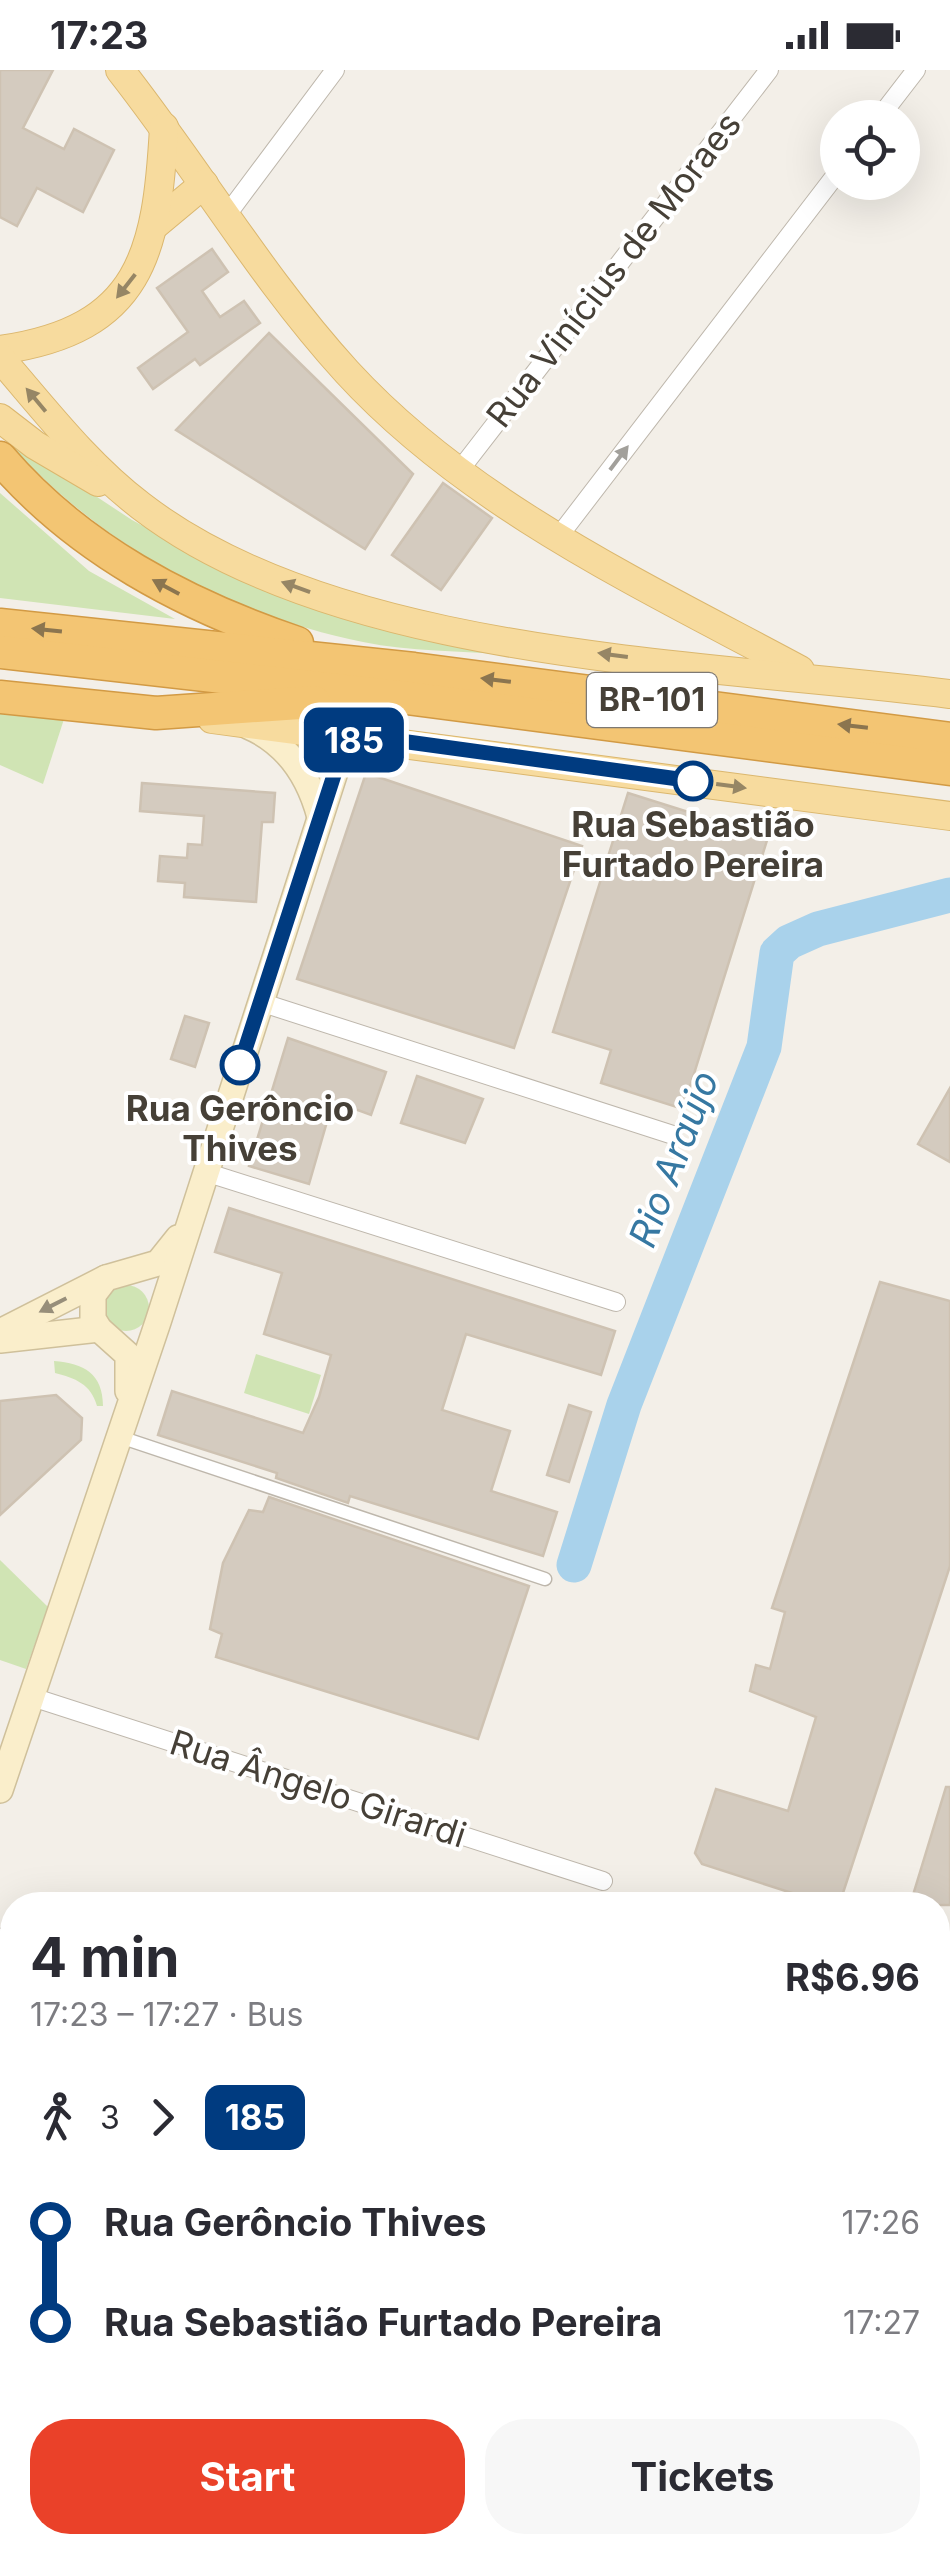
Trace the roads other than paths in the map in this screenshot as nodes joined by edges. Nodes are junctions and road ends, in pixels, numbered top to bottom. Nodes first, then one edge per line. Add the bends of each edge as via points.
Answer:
1 (335, 70) edge
2 (769, 70) edge
3 (916, 70) edge
4 (131, 75) edge
5 (893, 100) edge
6 (164, 127) junction
7 (204, 184) junction
8 (820, 196) edge
9 (226, 216) junction
10 (156, 224) junction
11 (0, 350) edge
12 (0, 358) edge
13 (0, 418) edge
14 (0, 458) edge
15 (459, 471) junction
16 (143, 507) junction
17 (560, 536) junction
18 (695, 614) junction
19 (0, 625) edge
20 (0, 652) edge
21 (353, 663) junction
22 (697, 666) junction
23 (814, 678) junction
24 (950, 694) edge
25 (0, 698) edge
26 (408, 698) junction
27 (156, 713) junction
28 (239, 722) junction
29 (297, 728) junction
30 (357, 735) junction
31 (950, 739) edge
32 (950, 768) edge
33 (335, 772) junction
34 (950, 816) edge
35 (320, 817) junction
36 (260, 1002) junction
37 (673, 1134) dead end
38 (205, 1172) junction
39 (187, 1226) junction
40 (116, 1275) junction
41 (616, 1302) dead end
42 (160, 1316) junction
43 (0, 1332) edge
44 (109, 1336) junction
45 (0, 1340) edge
46 (123, 1429) junction
47 (545, 1579) dead end
48 (32, 1696) junction
49 (0, 1790) edge
50 (603, 1881) dead end

1 - 9 street
2 - 15 street, Rua Vinícius de Moraes
3 - 5 street
4 - 6 main road
6 - 7 main road
6 - 10 main road
7 - 9 main road
7 - 10 main road
17 -> 8 street
9 - 15 main road via 349,374
10 -> 11 main road via 138,270 100,314 48,340
16 -> 12 main road via 77,448
13 - 16 main road
21 -> 14 highway via 239,623 161,586 67,524
15 - 17 main road
22 -> 16 main road via 490,637 355,607 248,568
17 - 18 main road
18 - 22 main road
18 - 23 main road
21 -> 19 highway, BR-101
20 - 26 highway, BR-101
31 -> 21 highway, BR-101
22 - 23 main road
23 - 24 main road
25 - 27 highway
26 - 27 highway
26 - 32 highway, BR-101
27 - 28 main road
28 - 29 main road
28 - 35 main road via 267,734 292,756
29 - 30 main road
29 - 33 main road via 321,745
30 - 33 main road
30 -> 34 main road
33 - 35 main road
35 - 36 main road
36 - 37 street
36 - 38 main road
38 - 39 main road
38 - 41 street
39 - 40 main road via 158,1263
39 - 42 main road
40 - 42 main road via 151,1282
40 -> 43 main road
40 - 44 main road via 94,1295 91,1308
42 - 44 main road via 142,1339
42 - 46 main road
44 - 45 main road
44 - 46 main road via 128,1354
46 - 47 street
46 - 48 main road
48 - 49 main road
48 - 50 street, Rua Ângelo Girardi

